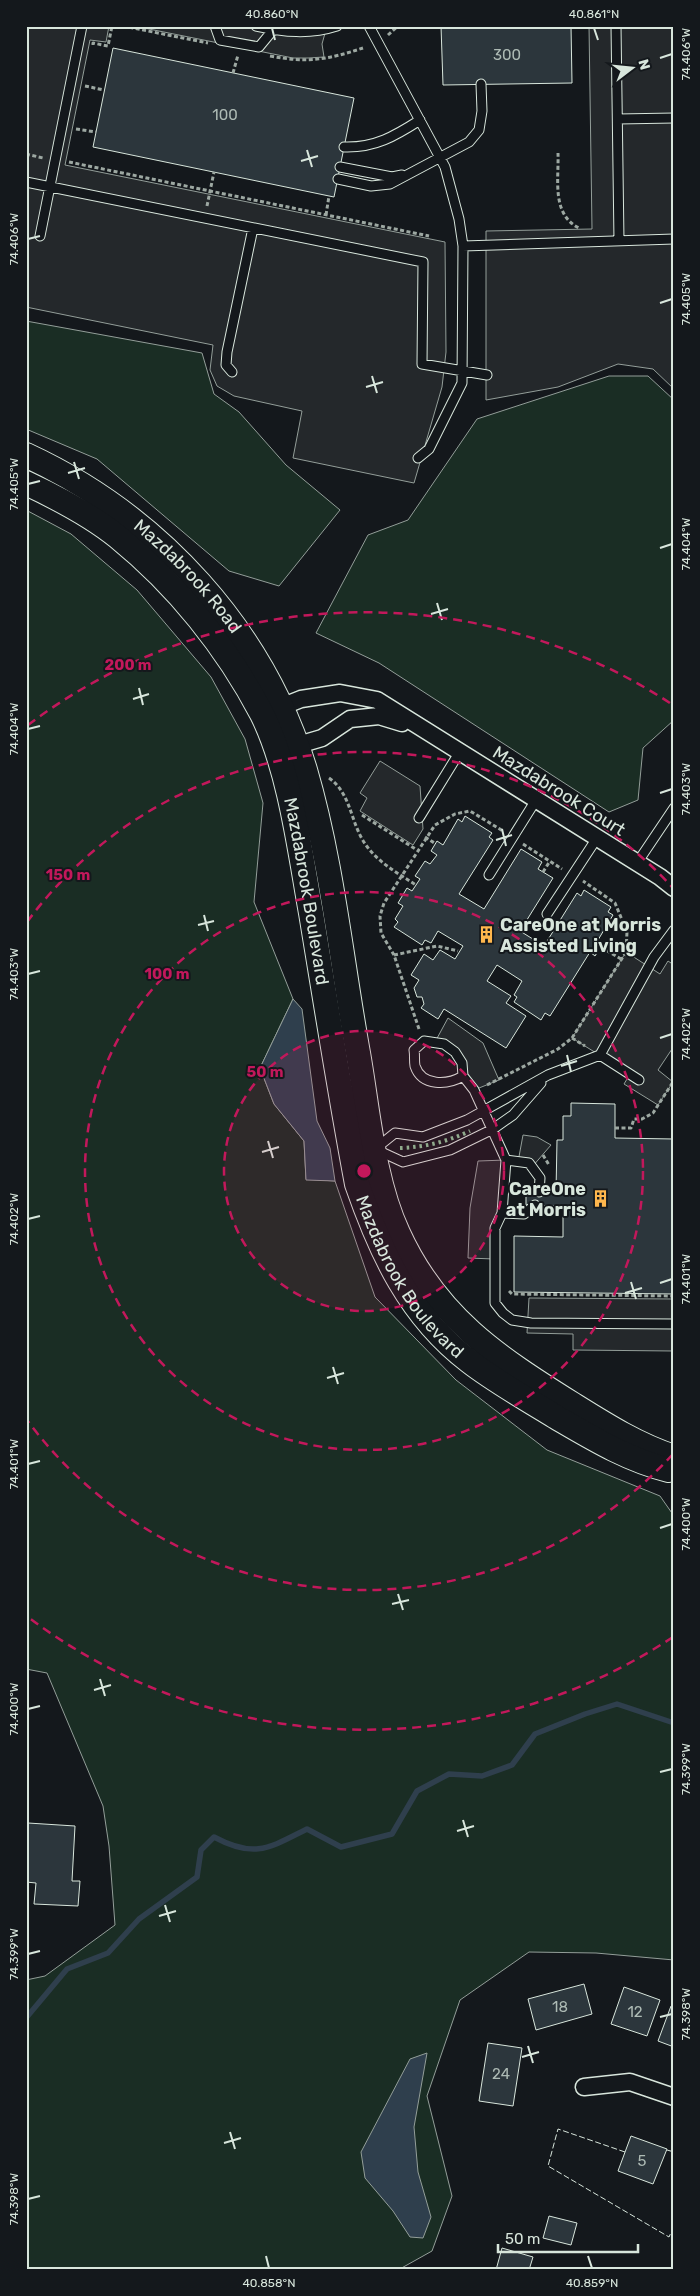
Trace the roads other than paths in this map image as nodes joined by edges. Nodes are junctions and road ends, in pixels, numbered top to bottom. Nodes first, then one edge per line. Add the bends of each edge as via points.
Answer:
1 (82, 26) edge
2 (215, 26) edge
3 (256, 26) edge
4 (337, 26) edge
5 (369, 26) edge
6 (616, 26) edge
7 (273, 30) junction
8 (481, 84) dead end
9 (674, 118) edge
10 (420, 120) junction
11 (618, 120) junction
12 (344, 147) dead end
13 (440, 157) junction
14 (340, 167) dead end
15 (410, 174) junction
16 (338, 179) dead end
17 (26, 182) edge
18 (49, 187) junction
19 (253, 228) junction
20 (40, 236) dead end
21 (674, 239) edge
22 (619, 241) junction
23 (463, 246) junction
24 (232, 372) dead end
25 (463, 373) junction
26 (487, 375) dead end
27 (26, 455) edge
28 (418, 458) dead end
29 (26, 483) edge
30 (272, 711) junction
31 (422, 729) junction
32 (286, 748) junction
33 (459, 753) junction
34 (536, 800) junction
35 (674, 808) edge
36 (419, 818) dead end
37 (597, 838) junction
38 (637, 863) junction
39 (489, 875) dead end
40 (674, 888) edge
41 (547, 914) dead end
42 (674, 930) edge
43 (600, 1055) junction
44 (548, 1075) junction
45 (463, 1076) junction
46 (639, 1080) dead end
47 (483, 1111) junction
48 (493, 1130) junction
49 (363, 1152) junction
50 (506, 1160) junction
51 (539, 1192) dead end
52 (535, 1205) dead end
53 (502, 1213) junction
54 (674, 1324) edge
55 (674, 1457) edge
56 (674, 1471) edge
57 (584, 2087) dead end
58 (674, 2097) edge

1 - 18 lane
2 - 7 lane via 220,40 259,48
3 - 7 lane
4 - 7 lane via 319,32
5 - 10 lane
6 - 11 lane
8 - 13 lane via 479,130 469,142
9 - 11 lane
10 - 12 lane via 387,140 363,148
10 - 13 lane
11 - 22 lane
13 - 15 lane
13 - 23 lane via 460,220
14 - 15 lane via 392,177
15 - 16 lane via 390,184 371,186
17 - 18 lane
18 - 19 lane
18 - 20 lane
19 - 24 lane via 227,352 226,365
19 - 25 lane via 423,262 422,364
21 - 22 lane
22 - 23 lane
23 - 25 lane
25 - 26 lane
25 - 28 lane via 462,383 429,449
27 - 30 street, Mazdabrook Road via 107,499 170,551 239,633
29 - 30 street, Mazdabrook Road via 60,499 117,536 165,579
30 - 31 street, Mazdabrook Court via 301,699 340,693 376,700
30 - 32 street, Mazdabrook Road
31 - 32 street, Mazdabrook Court via 378,716 350,718 322,738
31 - 33 street, Mazdabrook Court
32 - 49 street, Mazdabrook Boulevard via 298,836
33 - 34 street, Mazdabrook Court
33 - 36 lane
34 - 37 street, Mazdabrook Court
34 - 39 lane
35 - 38 lane
37 - 38 street, Mazdabrook Court
37 - 41 lane
38 - 40 street, Mazdabrook Court
42 - 43 lane via 654,957
43 - 44 lane
43 - 46 lane
44 - 47 lane
44 - 48 lane via 513,1115
45 - 45 lane via 462,1063 444,1044 424,1041 414,1050 415,1067 425,1078 438,1084 453,1082
45 - 47 lane via 474,1090
47 - 48 lane
47 - 49 lane via 423,1137 394,1133
48 - 49 lane via 450,1150 403,1162
48 - 50 lane
49 - 55 street, Mazdabrook Boulevard via 398,1233 426,1283 461,1324 505,1362 603,1423
49 - 56 street, Mazdabrook Boulevard via 357,1184 374,1234 403,1288 434,1329 469,1361 521,1396 614,1449 647,1465
50 - 51 lane via 529,1163 540,1178
50 - 53 lane
52 - 53 lane via 524,1214
53 - 54 lane via 495,1228 495,1303 512,1320 531,1323
57 - 58 street via 630,2082

